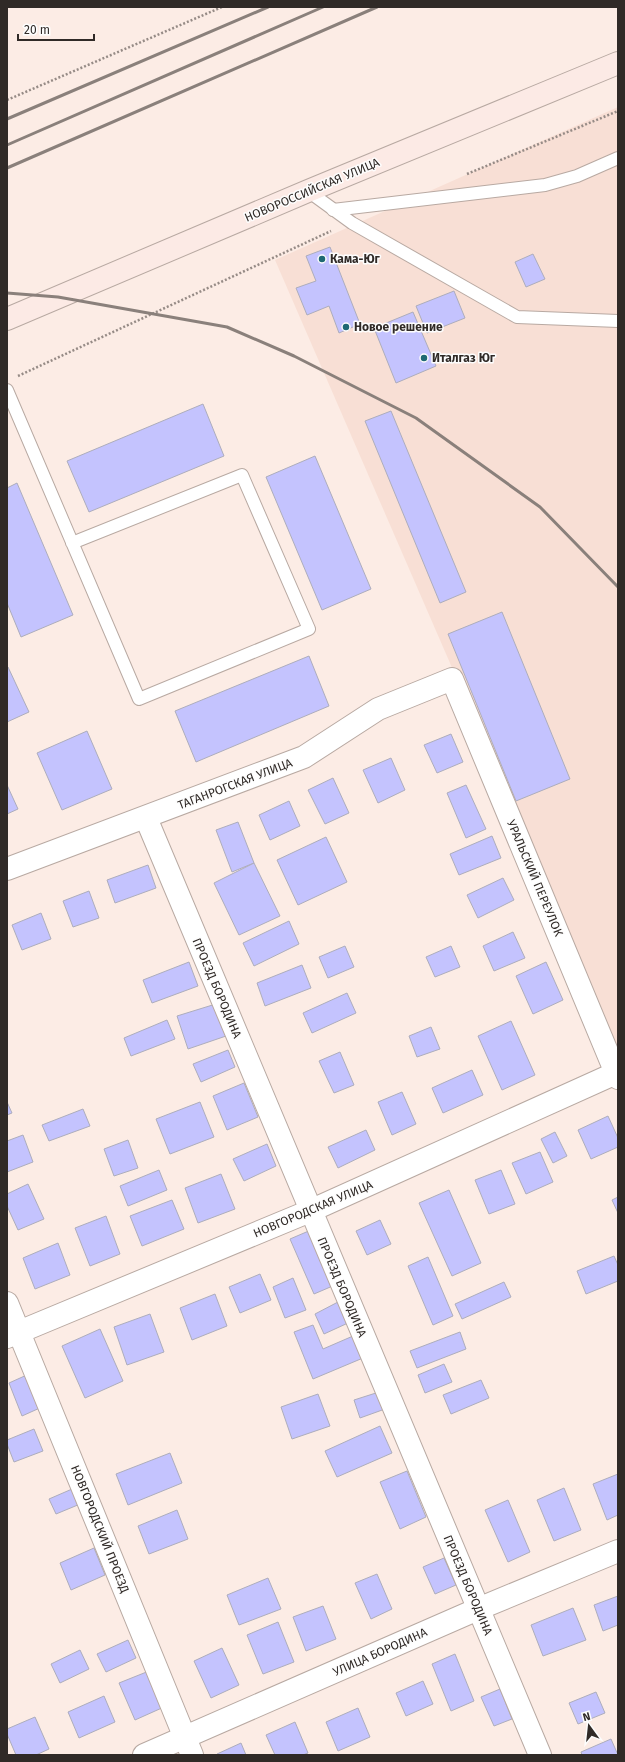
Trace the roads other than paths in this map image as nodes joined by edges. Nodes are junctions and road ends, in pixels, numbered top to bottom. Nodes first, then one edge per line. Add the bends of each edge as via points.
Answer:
1 (618, 63) edge
2 (618, 158) edge
3 (308, 191) junction
4 (333, 210) junction
5 (7, 319) edge
6 (618, 321) edge
7 (7, 390) edge
8 (72, 543) junction
9 (452, 679) joint
10 (146, 818) junction
11 (7, 869) edge
12 (617, 1076) edge
13 (310, 1211) junction
14 (7, 1303) edge
15 (13, 1334) edge
16 (618, 1551) edge
17 (478, 1609) junction
18 (188, 1746) edge
19 (144, 1755) edge
20 (540, 1755) edge

1 - 3 main road, НОВОРОССИЙСКАЯ УЛИЦА
2 - 4 lane via 577,176 546,185
3 - 4 lane
3 - 5 main road, НОВОРОССИЙСКАЯ УЛИЦА
4 - 6 lane via 517,317
7 - 8 lane
8 - 8 lane via 139,699 309,629 242,475
9 - 10 street, ТАГАНРОГСКАЯ УЛИЦА via 378,708 304,757
9 - 12 street, УРАЛЬСКИЙ ПЕРЕУЛОК
10 - 11 street, ТАГАНРОГСКАЯ УЛИЦА
10 - 13 street, ПРОЕЗД БОРОДИНА
12 - 13 street, НОВГОРОДСКАЯ УЛИЦА
13 - 15 street, НОВГОРОДСКАЯ УЛИЦА
13 - 17 street, ПРОЕЗД БОРОДИНА
14 - 15 street, НОВГОРОДСКИЙ ПРОЕЗД
15 - 18 street, НОВГОРОДСКИЙ ПРОЕЗД
16 - 17 street, УЛИЦА БОРОДИНА
17 - 18 street, УЛИЦА БОРОДИНА
17 - 20 street, ПРОЕЗД БОРОДИНА
18 - 19 street, УЛИЦА БОРОДИНА

